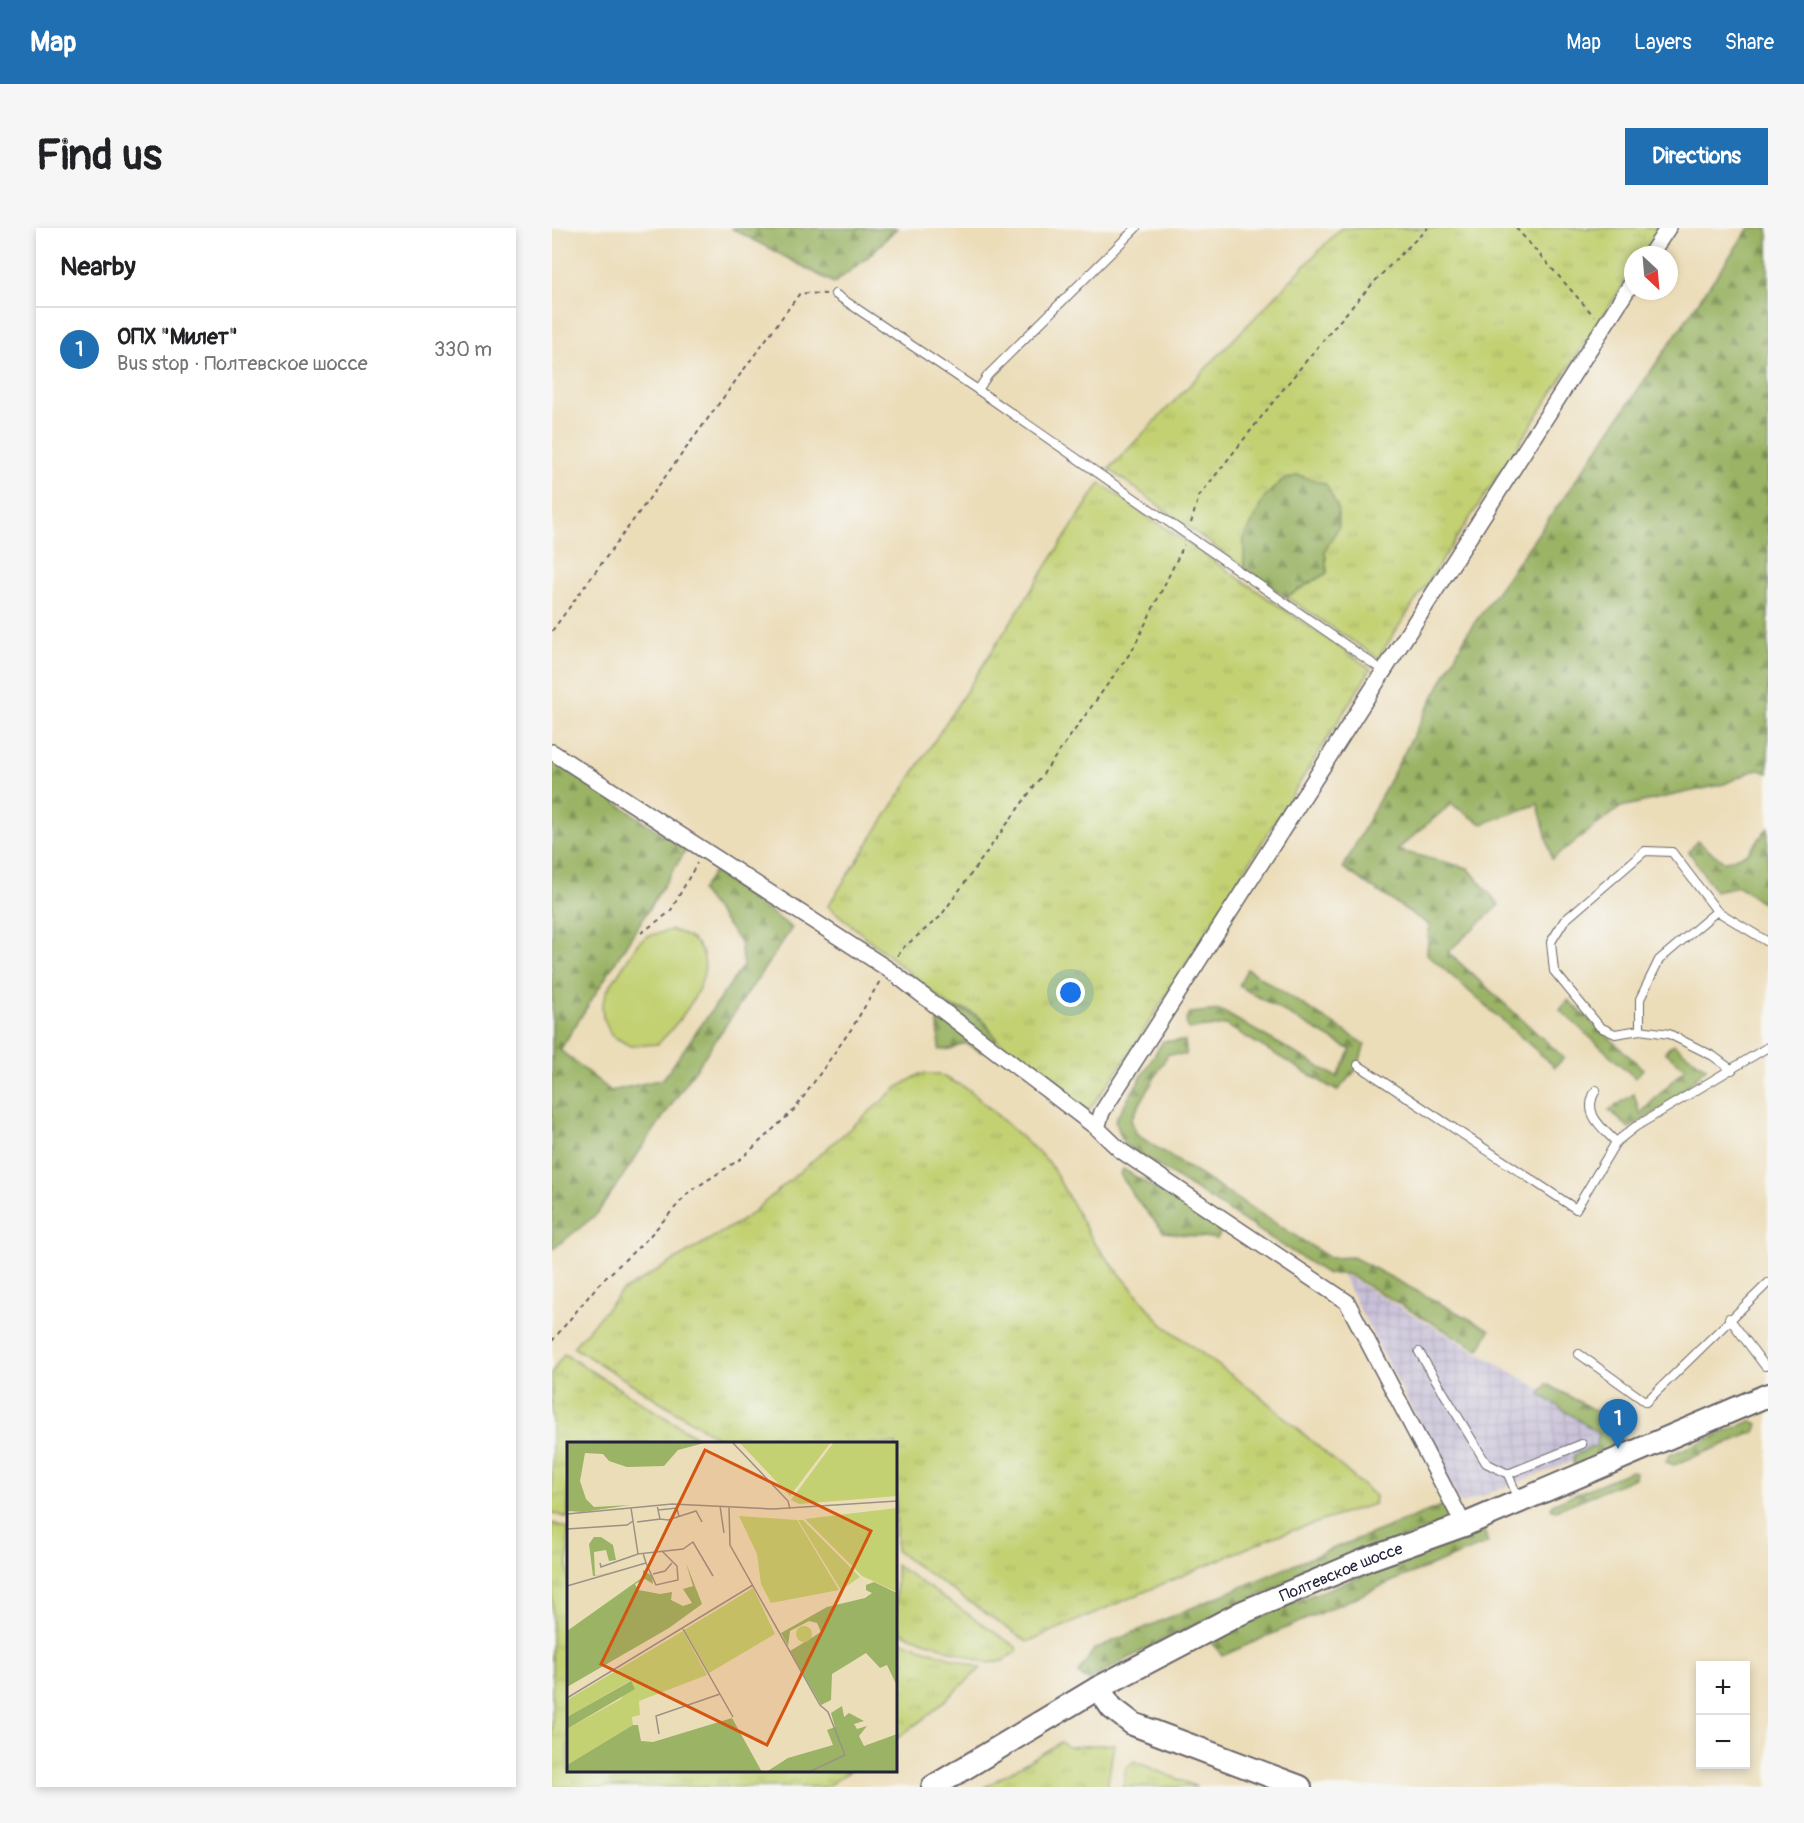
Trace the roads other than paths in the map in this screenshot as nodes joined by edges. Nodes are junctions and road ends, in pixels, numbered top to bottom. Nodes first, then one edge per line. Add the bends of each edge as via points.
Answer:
1 (1136, 228) edge
2 (1668, 228) edge
3 (1656, 246) edge
4 (835, 294) road end
5 (1624, 295) edge
6 (978, 390) junction
7 (1382, 670) junction
8 (552, 752) edge
9 (1717, 911) junction
10 (1768, 942) edge
11 (1640, 1029) junction
12 (1768, 1047) edge
13 (1358, 1065) dead end
14 (1732, 1070) junction
15 (1596, 1090) dead end
16 (1097, 1128) junction
17 (1616, 1142) junction
18 (1768, 1283) edge
19 (1729, 1318) junction
20 (1419, 1352) dead end
21 (1579, 1353) dead end
22 (1768, 1365) edge
23 (1768, 1395) edge
24 (1582, 1444) dead end
25 (1508, 1474) junction
26 (1519, 1501) junction
27 (1464, 1525) junction
28 (1098, 1688) junction
29 (933, 1787) edge
30 (1300, 1787) edge

1 - 6 lane via 988,375
2 - 3 street
4 - 6 lane
5 - 7 street
6 - 7 lane
7 - 16 street via 1102,1112
8 - 16 street via 888,969
9 - 10 lane
9 - 11 lane via 1659,960 1640,999
9 - 11 lane via 1671,852 1645,851 1564,921 1551,942 1554,971 1600,1027 1615,1034
11 - 14 lane via 1669,1034
12 - 14 lane
13 - 17 lane via 1576,1209
14 - 17 lane
15 - 17 lane via 1590,1099 1590,1111
16 - 27 street via 1120,1150 1347,1302
18 - 19 lane
19 - 21 lane via 1647,1402
19 - 22 lane
20 - 25 lane via 1486,1463
23 - 26 street, Полтевское шоссе
24 - 25 lane
25 - 26 lane
26 - 27 street, Полтевское шоссе
27 - 28 street, Полтевское шоссе via 1275,1598
28 - 29 street, Полтевское шоссе
28 - 30 street via 1112,1708 1133,1724

